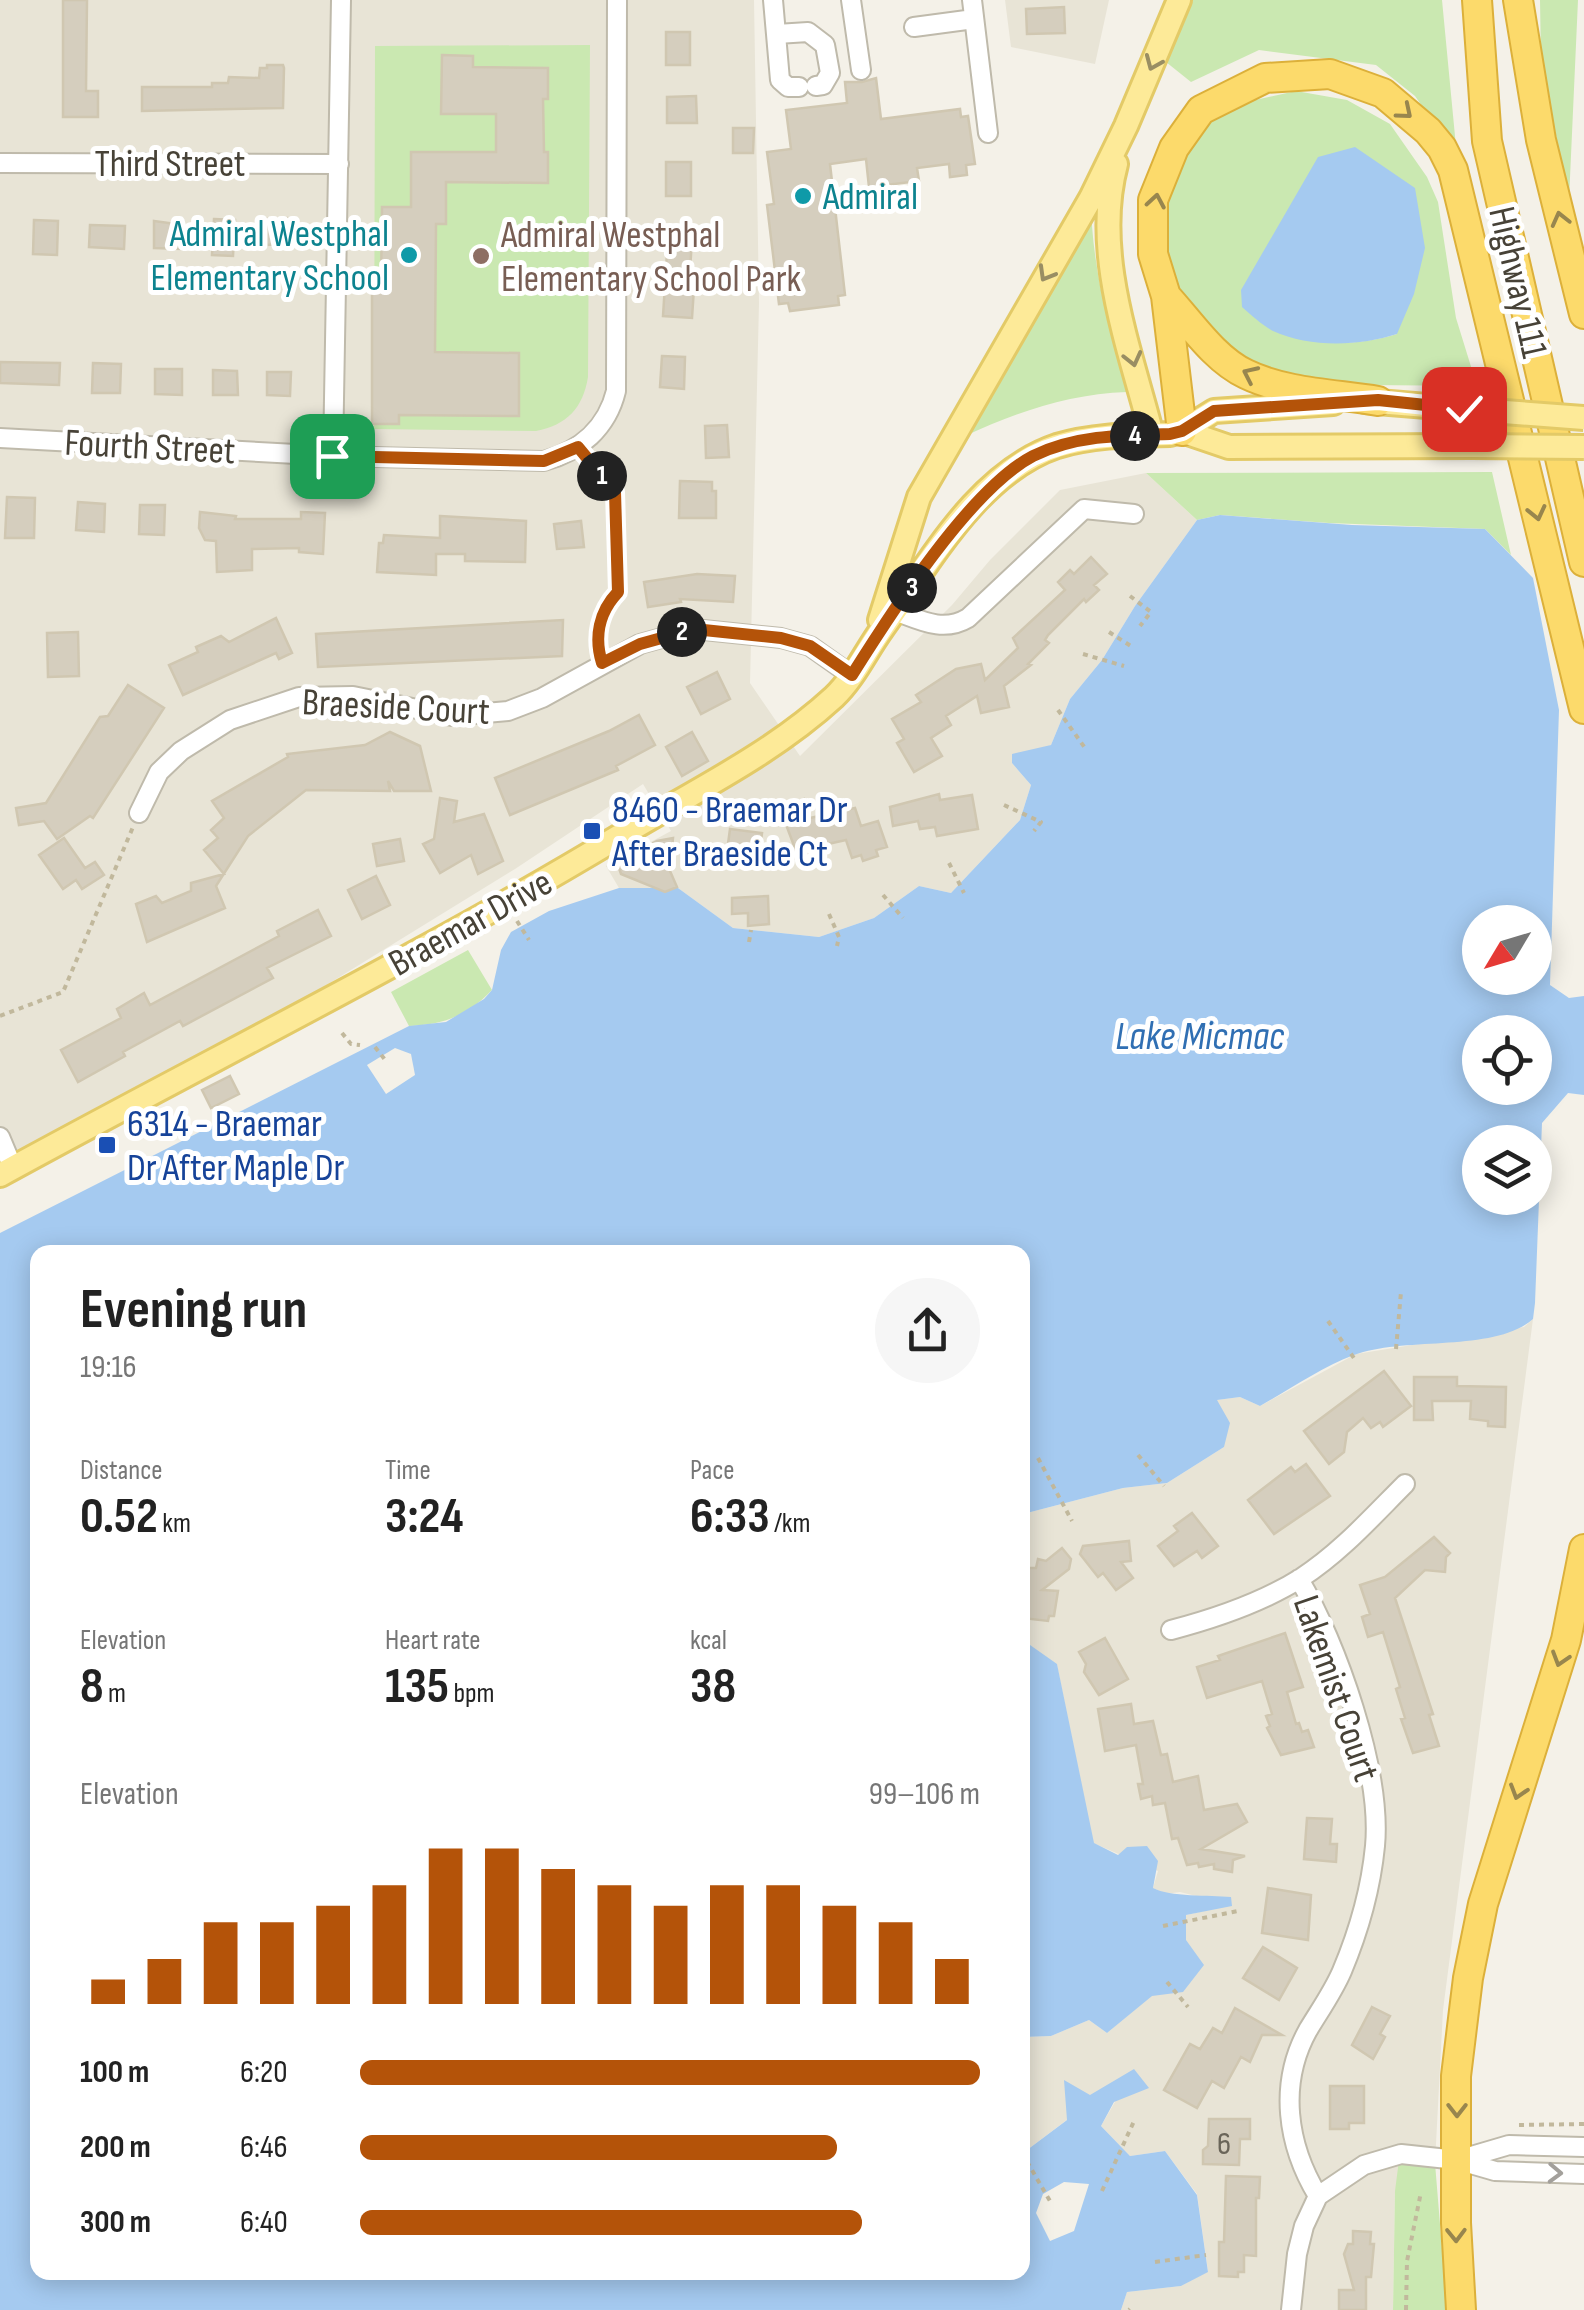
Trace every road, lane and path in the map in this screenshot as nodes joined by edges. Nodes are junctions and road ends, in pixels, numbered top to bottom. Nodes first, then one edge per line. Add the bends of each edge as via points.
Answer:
1 (341, 0) edge
2 (617, 0) edge
3 (772, 0) edge
4 (851, 0) edge
5 (1180, 0) edge
6 (1461, 0) edge
7 (1477, 0) edge
8 (1518, 0) edge
9 (973, 9) edge
10 (914, 27) dead end
11 (777, 34) junction
12 (861, 70) dead end
13 (1126, 126) junction
14 (988, 134) dead end
15 (1487, 141) junction
16 (0, 163) edge
17 (339, 164) junction
18 (1166, 296) junction
19 (1584, 314) edge
20 (1378, 400) junction
21 (1584, 418) edge
22 (1182, 431) junction
23 (1152, 434) junction
24 (0, 438) edge
25 (585, 441) junction
26 (1584, 448) edge
27 (332, 456) junction
28 (1134, 514) dead end
29 (1584, 562) edge
30 (1130, 596) dead end
31 (894, 611) junction
32 (1140, 626) dead end
33 (1109, 632) dead end
34 (874, 640) junction
35 (1134, 648) dead end
36 (1083, 654) dead end
37 (602, 663) junction
38 (1124, 666) dead end
39 (852, 675) junction
40 (1584, 709) edge
41 (1058, 710) dead end
42 (1085, 748) dead end
43 (1004, 805) dead end
44 (139, 814) joint
45 (1034, 831) dead end
46 (949, 863) dead end
47 (964, 893) dead end
48 (882, 895) dead end
49 (828, 914) dead end
50 (903, 918) dead end
51 (518, 921) dead end
52 (752, 930) dead end
53 (529, 940) dead end
54 (749, 942) dead end
55 (837, 946) dead end
56 (0, 1016) edge
57 (342, 1033) dead end
58 (360, 1045) dead end
59 (375, 1048) dead end
60 (386, 1061) dead end
61 (0, 1137) edge
62 (6, 1171) edge
63 (1401, 1292) dead end
64 (1328, 1321) dead end
65 (1396, 1349) dead end
66 (1356, 1361) dead end
67 (1138, 1454) dead end
68 (1038, 1458) dead end
69 (1405, 1484) dead end
70 (1164, 1486) dead end
71 (1072, 1521) dead end
72 (1584, 1549) edge
73 (1300, 1579) junction
74 (1170, 1630) dead end
75 (1238, 1912) dead end
76 (1163, 1926) dead end
77 (1167, 1982) dead end
78 (1188, 2007) dead end
79 (1135, 2119) dead end
80 (1584, 2124) edge
81 (1508, 2127) dead end
82 (1584, 2147) edge
83 (1458, 2160) junction
84 (1030, 2167) edge
85 (1584, 2174) edge
86 (1102, 2191) dead end
87 (1421, 2192) dead end
88 (1318, 2196) junction
89 (1050, 2201) dead end
90 (1206, 2255) dead end
91 (1154, 2262) dead end
92 (1291, 2310) edge
93 (1406, 2310) edge
94 (1461, 2310) edge

1 - 17 street
2 - 25 street via 616,391 610,411
3 - 11 street
4 - 12 street
5 -> 13 main road
6 - 15 highway
7 - 15 highway, Highway 111
19 -> 8 highway, Highway 111 via 1541,140
9 - 10 street
9 - 14 street
11 - 11 street via 808,32 824,46 830,73 823,86 780,80
13 -> 23 main road via 1112,178 1108,234
13 -> 34 main road via 919,497
15 - 29 highway, Highway 111
16 - 17 street, Third Street
17 - 27 street
20 -> 18 highway via 1244,374
18 - 22 highway
18 -> 40 highway via 1153,254 1153,200 1174,148 1202,110 1265,78 1330,74 1384,93 1428,131 1442,148 1465,212
20 - 21 main road, Braemar Drive, bridge
20 - 22 main road, Braemar Drive via 1214,411
22 - 23 main road, Braemar Drive
22 - 26 main road, Braemar Drive, bridge via 1228,447
23 - 31 main road, Braemar Drive via 1059,446 1010,470 954,530
24 - 27 street, Fourth Street
25 - 27 street, Fourth Street via 544,461
25 - 37 path via 615,492 618,592 606,605 596,642
28 - 31 street via 1084,509 956,625 933,625
30 - 32 path via 1151,612
31 - 34 main road, Braemar Drive
33 - 35 path
34 - 39 main road, Braemar Drive
36 - 38 path
37 - 39 street, Braeside Court via 694,629 810,646
37 - 44 street, Braeside Court via 508,711 452,716 323,694 260,708 180,751 159,772
39 - 62 main road, Braemar Drive via 789,733 729,773 497,910
41 - 42 path
43 - 45 path via 1041,822
44 - 56 path via 62,992
46 - 47 path
48 - 50 path
49 - 55 path via 840,938
51 - 53 path
52 - 54 path
57 - 58 path
59 - 60 path
61 - 62 street
63 - 65 path
64 - 66 path
67 - 70 path
68 - 71 path
69 - 73 street, Lakemist Court
72 -> 83 highway via 1566,1640 1483,1904 1457,2054
73 - 74 street, Lakemist Court
73 - 88 street, Lakemist Court via 1350,1704 1376,1820 1354,1939 1301,2045 1292,2078 1293,2139
75 - 76 path
77 - 78 path
79 - 86 path
80 - 81 path
82 - 83 street via 1508,2145
83 -> 85 street via 1495,2171
83 - 88 street via 1386,2156
83 -> 94 highway
84 - 89 path
87 - 93 path via 1406,2261
88 - 92 street via 1296,2254
90 - 91 path

